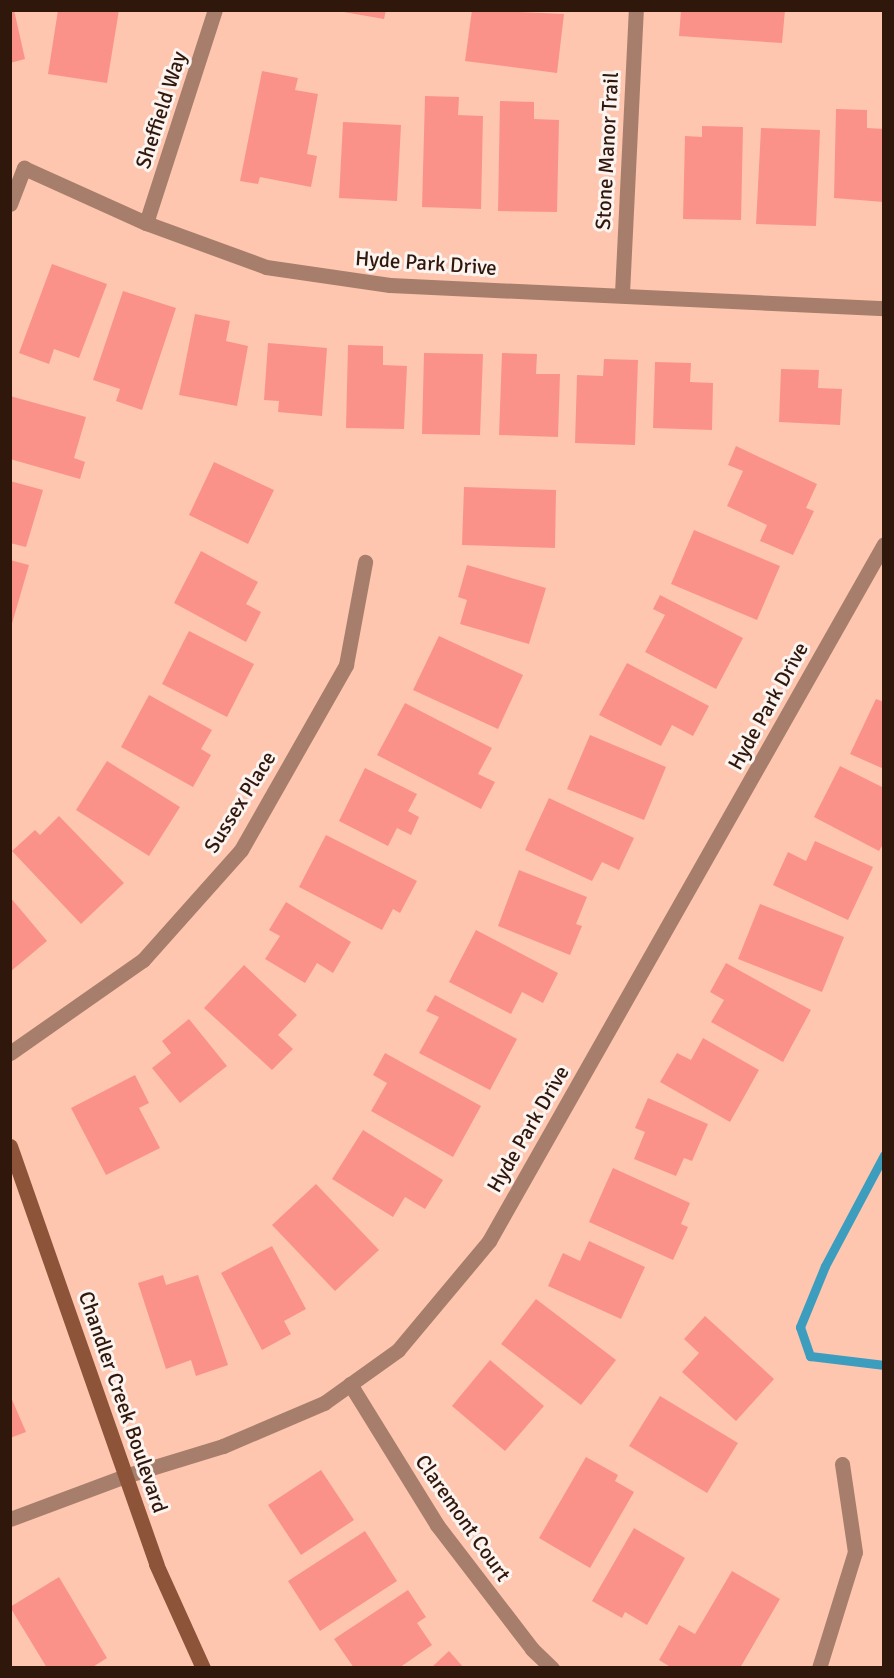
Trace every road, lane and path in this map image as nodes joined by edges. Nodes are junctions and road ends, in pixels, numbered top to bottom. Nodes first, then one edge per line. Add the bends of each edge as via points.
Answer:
1 (215, 10) edge
2 (636, 10) edge
3 (10, 204) edge
4 (146, 223) junction
5 (622, 293) junction
6 (884, 308) edge
7 (884, 544) edge
8 (365, 562) dead end
9 (10, 1053) edge
10 (10, 1146) edge
11 (350, 1384) junction
12 (842, 1464) dead end
13 (125, 1476) junction
14 (10, 1519) edge
15 (203, 1668) edge
16 (552, 1668) edge
17 (819, 1668) edge

1 - 4 street, Sheffield Way
2 - 5 street, Stone Manor Trail
3 - 4 street, Hyde Park Drive via 24,168
4 - 5 street, Hyde Park Drive via 266,267 390,285
5 - 6 street, Hyde Park Drive
7 - 11 street, Hyde Park Drive via 489,1241 398,1350
8 - 9 street, Sussex Place via 346,665 241,850 143,960
10 - 13 street, Chandler Creek Boulevard
11 - 13 street, Hyde Park Drive via 324,1403 223,1446
11 - 16 street, Claremont Court via 437,1525 532,1649
12 - 17 street via 855,1552
13 - 14 street, Hyde Park Drive
13 - 15 street, Chandler Creek Boulevard via 156,1564

